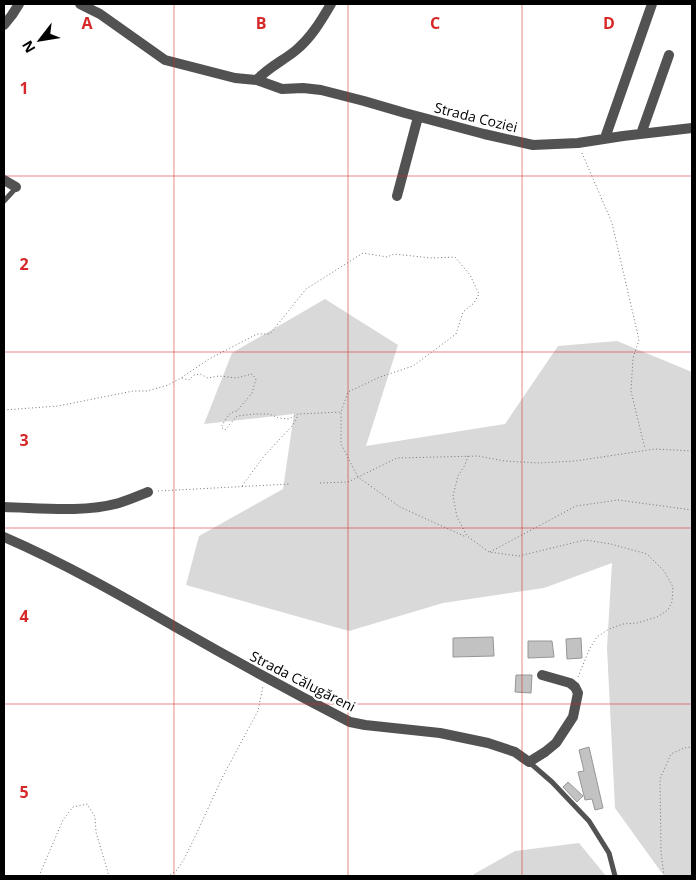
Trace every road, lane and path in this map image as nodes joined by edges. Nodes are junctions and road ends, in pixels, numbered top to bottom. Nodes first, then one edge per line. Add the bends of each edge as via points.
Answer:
1 (19, 4) edge
2 (80, 4) edge
3 (331, 4) edge
4 (652, 4) edge
5 (4, 25) edge
6 (669, 55) dead end
7 (257, 80) junction
8 (418, 117) junction
9 (692, 128) edge
10 (641, 134) junction
11 (605, 138) junction
12 (578, 143) junction
13 (4, 180) edge
14 (16, 187) joint
15 (397, 196) dead end
16 (4, 201) edge
17 (181, 378) junction
18 (4, 410) edge
19 (341, 412) junction
20 (298, 414) junction
21 (645, 451) junction
22 (692, 451) edge
23 (468, 456) junction
24 (358, 477) junction
25 (320, 483) dead end
26 (290, 484) dead end
27 (241, 487) junction
28 (148, 492) joint
29 (4, 507) edge
30 (692, 510) edge
31 (4, 537) edge
32 (468, 537) junction
33 (489, 552) junction
34 (542, 675) dead end
35 (578, 677) dead end
36 (265, 678) junction
37 (692, 747) edge
38 (529, 762) junction
39 (39, 876) edge
40 (109, 876) edge
41 (167, 876) edge
42 (614, 876) edge
43 (664, 876) edge

1 - 5 street
2 - 7 street, Strada Coziei via 100,14 165,60 235,78
3 - 7 street via 315,30 297,50
4 - 11 street
6 - 10 street
7 - 8 street, Strada Coziei via 282,89 321,90
8 - 12 street, Strada Coziei via 533,145
8 - 15 street
9 - 10 street, Strada Coziei
10 - 11 street, Strada Coziei
11 - 12 street, Strada Coziei
12 - 21 path via 612,223 639,340 633,358 631,391
13 - 14 street
14 - 16 lane
17 - 18 path via 147,391 58,406
17 - 19 path via 257,334 270,334 306,289 363,253 387,257 394,254 455,257 470,275 479,294 463,312 456,334 413,366 348,392
17 - 20 path via 189,380 200,374 208,378 236,378 252,374 256,379 252,392 226,418 221,428 226,430 237,416 269,414 289,419
19 - 20 path
19 - 24 path via 341,444
20 - 27 path via 293,425
21 - 22 path
21 - 23 path via 539,463
23 - 24 path via 397,458
23 - 32 path via 453,496 457,517
24 - 25 path via 348,482
24 - 32 path via 400,507
26 - 27 path
27 - 28 path
28 - 29 street via 119,503 74,509
30 - 33 path via 618,500 576,506
31 - 36 street, Strada Călugăreni via 82,575
32 - 33 path
33 - 35 path via 519,556 585,540 646,554 664,571 672,588 672,602 668,610 657,617 609,629 598,637
34 - 38 street via 570,683 578,693 573,717 556,743
36 - 38 street, Strada Călugăreni via 350,722 440,733 488,743 515,752
36 - 41 path via 258,711 183,861
37 - 43 path via 671,754 660,779
38 - 42 lane, Strada Călugăreni via 589,821 609,853
39 - 40 path via 63,820 73,807 87,804 95,817

